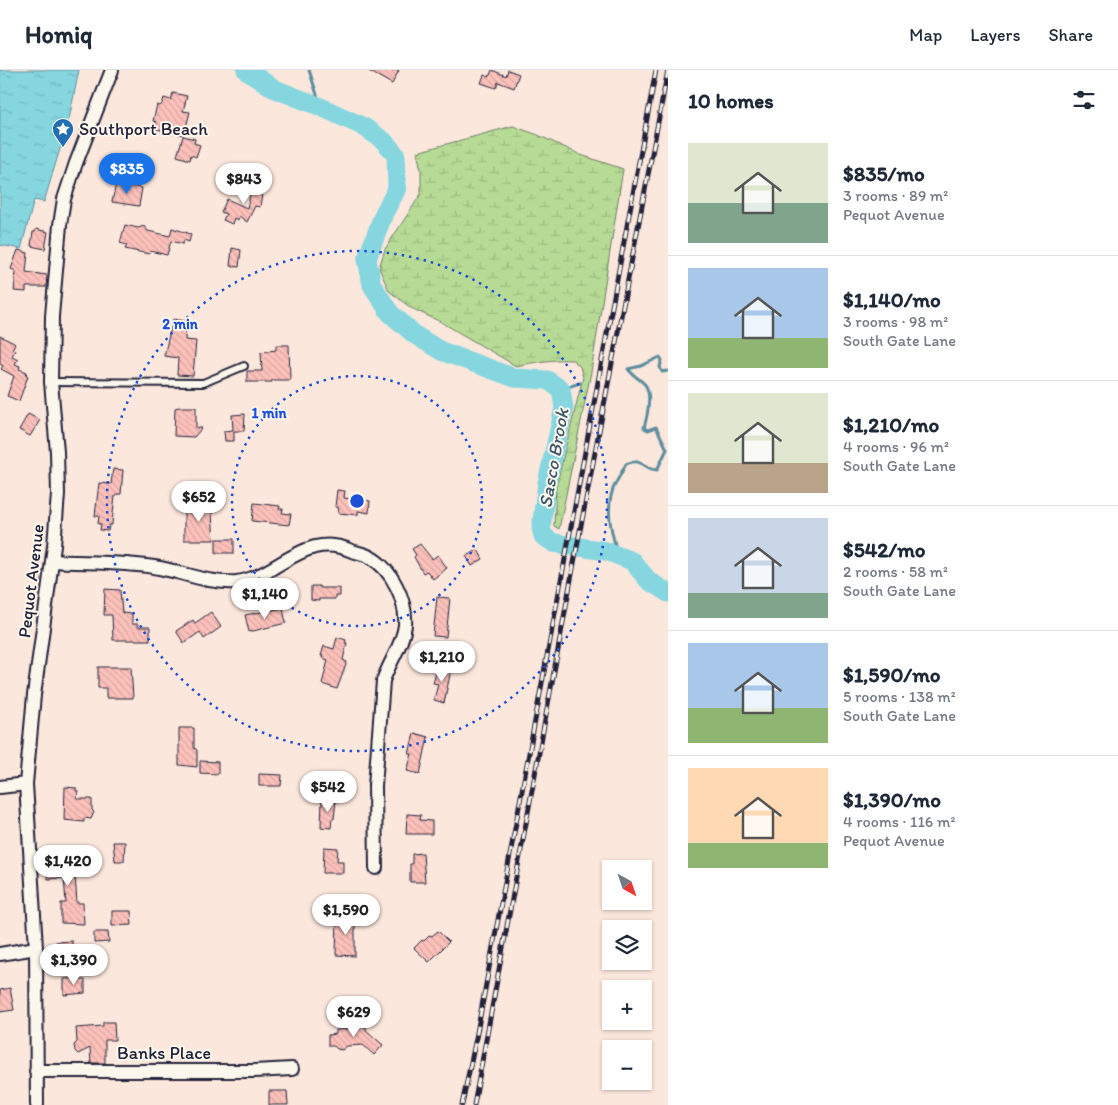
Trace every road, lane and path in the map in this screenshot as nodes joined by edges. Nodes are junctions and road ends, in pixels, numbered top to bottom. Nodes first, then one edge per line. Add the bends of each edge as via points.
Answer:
1 (112, 70) edge
2 (244, 366) dead end
3 (51, 382) junction
4 (52, 561) junction
5 (26, 784) junction
6 (0, 787) edge
7 (376, 868) dead end
8 (36, 948) junction
9 (0, 954) edge
10 (292, 1069) dead end
11 (36, 1071) junction
12 (37, 1105) edge

1 - 3 street, Pequot Avenue via 64,200 52,316
2 - 3 lane via 203,383
3 - 4 street, Pequot Avenue via 58,494
4 - 5 street, Pequot Avenue
4 - 7 street via 154,567 219,582 238,582 315,547 338,546 371,558 384,569 396,584 405,624 398,650 383,681 375,786
5 - 6 street
5 - 8 street, Pequot Avenue
8 - 9 street
8 - 11 street, Pequot Avenue
10 - 11 street, Banks Place
11 - 12 street, Pequot Avenue

